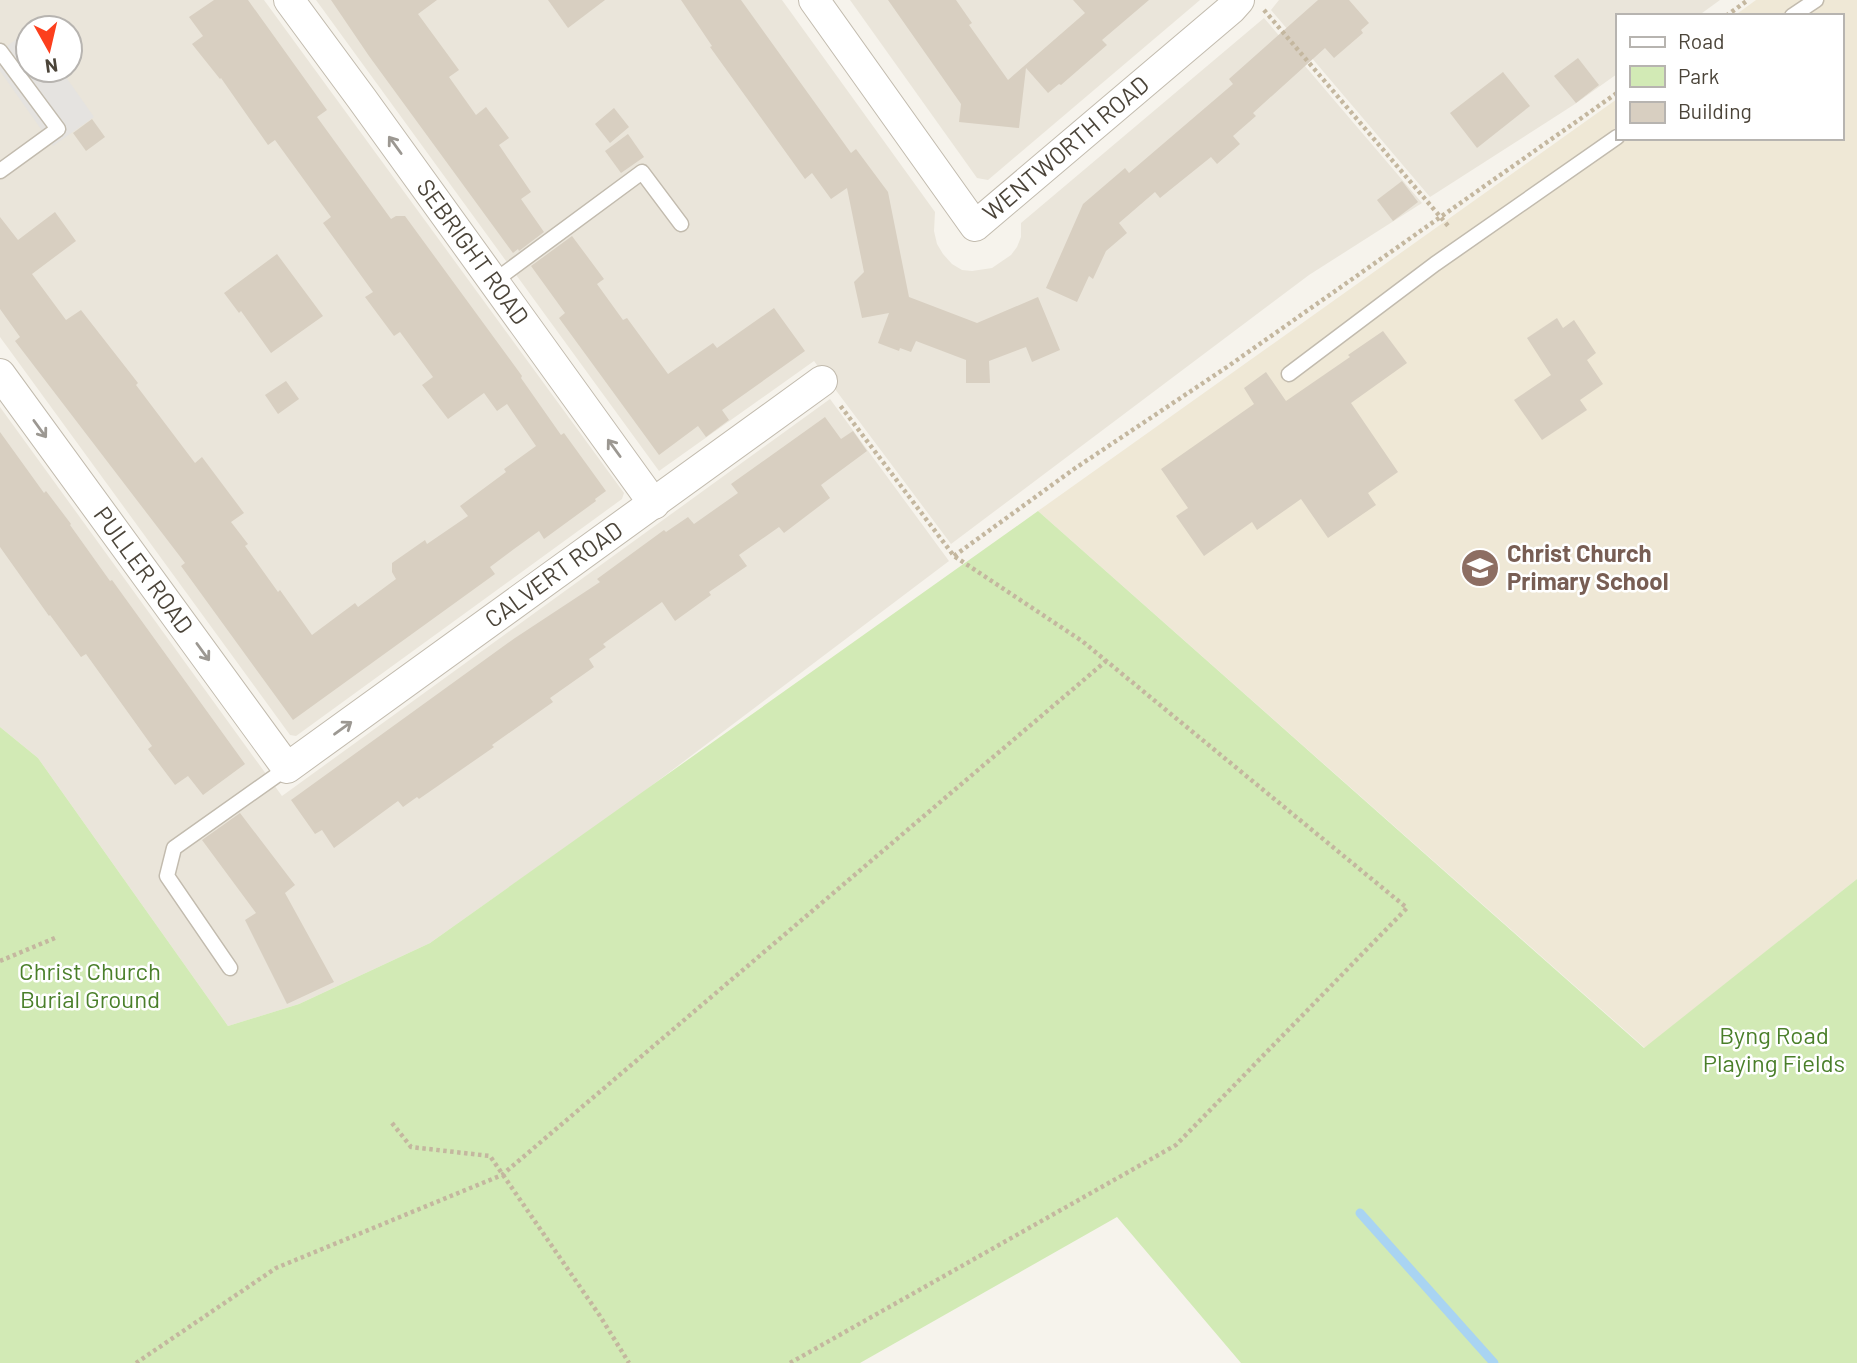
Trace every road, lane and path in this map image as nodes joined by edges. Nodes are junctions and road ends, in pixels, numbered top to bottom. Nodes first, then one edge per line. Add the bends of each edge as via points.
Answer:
1 (289, 0) edge
2 (814, 0) edge
3 (1748, 0) edge
4 (1816, 0) edge
5 (1252, 5) edge
6 (1729, 14) edge
7 (1795, 14) edge
8 (0, 51) edge
9 (1616, 94) edge
10 (1616, 138) edge
11 (0, 171) edge
12 (1441, 217) junction
13 (681, 224) dead end
14 (1462, 245) junction
15 (493, 282) junction
16 (0, 374) edge
17 (1289, 374) dead end
18 (821, 381) joint
19 (654, 504) junction
20 (954, 555) junction
21 (1106, 661) junction
22 (287, 768) junction
23 (55, 938) dead end
24 (0, 961) edge
25 (230, 968) dead end
26 (391, 1123) dead end
27 (502, 1175) junction
28 (136, 1363) edge
29 (629, 1363) edge
30 (790, 1363) edge

15 -> 1 street, SEBRIGHT ROAD
2 - 5 street, WENTWORTH ROAD via 975,226 1231,9
3 - 6 path
4 - 7 lane
5 - 12 path
8 - 11 lane via 58,129
9 - 12 path
10 - 14 lane
12 - 14 path
12 - 20 path
13 - 15 lane via 642,172
14 - 17 lane
19 -> 15 street, SEBRIGHT ROAD
16 -> 22 street, PULLER ROAD
18 - 19 street, CALVERT ROAD
18 - 20 path
22 -> 19 street, CALVERT ROAD
20 - 21 path
21 - 27 path
21 - 30 path via 1406,908 1176,1145
22 - 25 lane via 174,848 167,876
23 - 24 path
26 - 27 path via 411,1147 489,1156
27 - 28 path via 276,1268
27 - 29 path

